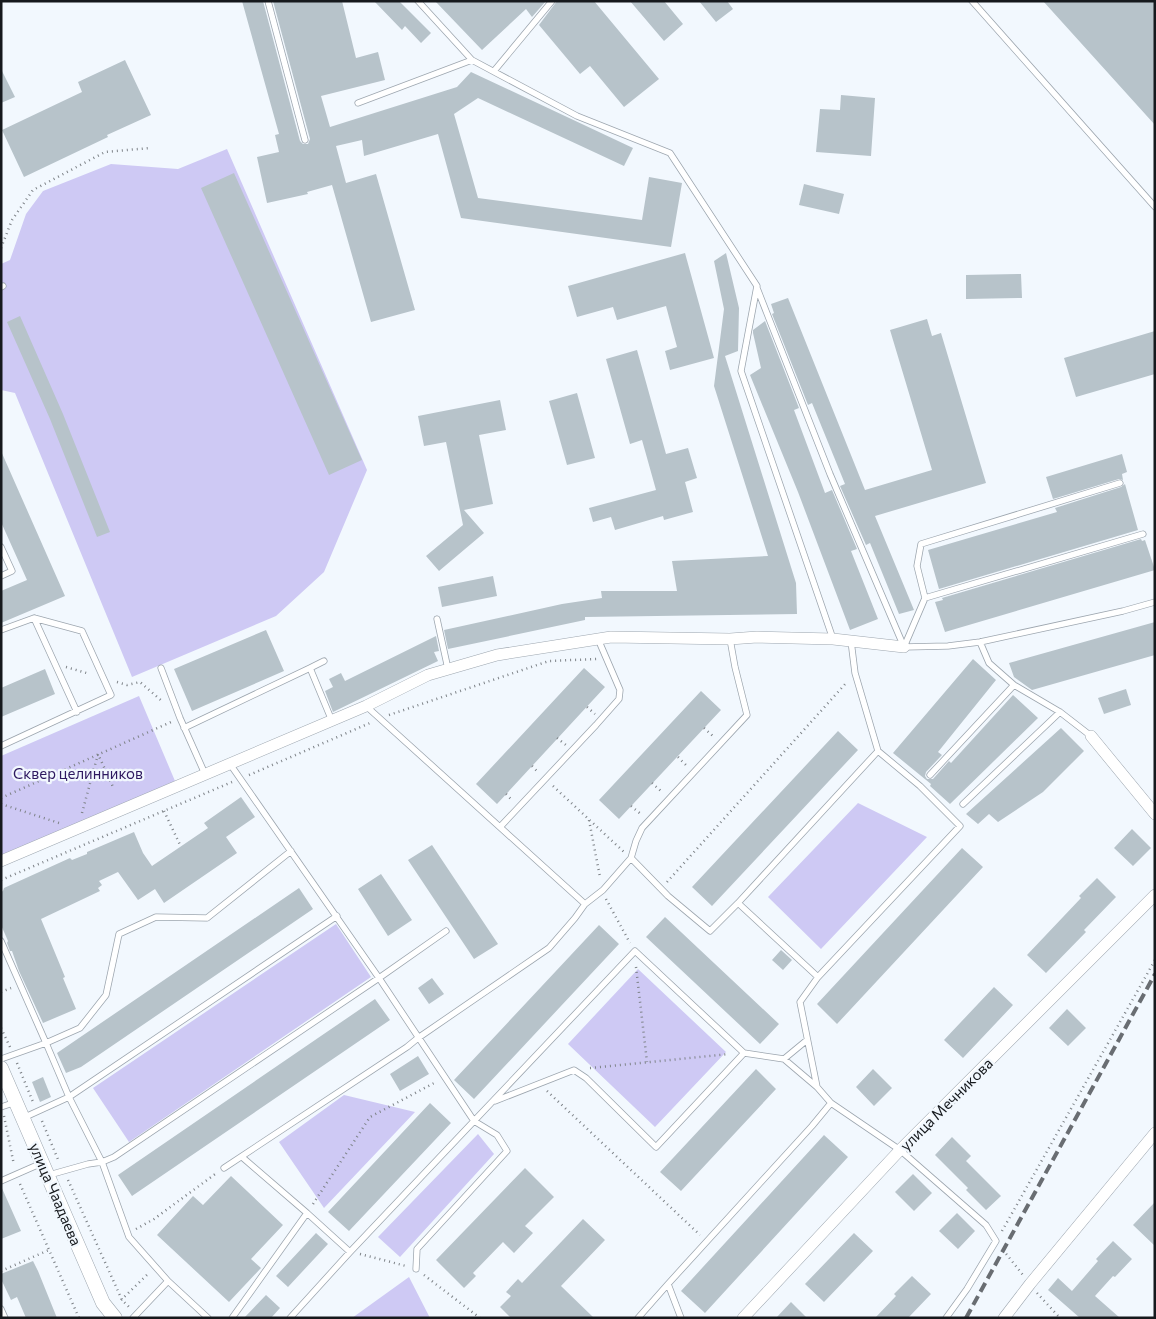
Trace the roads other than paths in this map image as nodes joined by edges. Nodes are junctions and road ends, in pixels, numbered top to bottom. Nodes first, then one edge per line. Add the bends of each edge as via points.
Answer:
1 (268, 1) edge
2 (418, 1) edge
3 (552, 1) edge
4 (972, 1) edge
5 (472, 60) junction
6 (494, 72) junction
7 (358, 102) dead end
8 (305, 140) dead end
9 (1155, 207) edge
10 (757, 286) junction
11 (1120, 483) dead end
12 (1143, 534) dead end
13 (1, 547) edge
14 (1, 576) edge
15 (925, 598) junction
16 (1155, 602) edge
17 (34, 618) junction
18 (437, 619) dead end
19 (1, 630) edge
20 (730, 638) junction
21 (598, 639) junction
22 (833, 639) junction
23 (851, 641) junction
24 (980, 642) junction
25 (904, 646) junction
26 (324, 661) dead end
27 (161, 668) dead end
28 (310, 668) junction
29 (448, 669) junction
30 (1014, 685) junction
31 (366, 706) junction
32 (77, 712) junction
33 (1060, 712) junction
34 (332, 721) junction
35 (184, 728) junction
36 (1091, 736) joint
37 (1, 746) edge
38 (878, 751) junction
39 (230, 764) junction
40 (206, 774) junction
41 (930, 775) dead end
42 (963, 804) dead end
43 (1155, 814) edge
44 (500, 827) junction
45 (291, 851) junction
46 (631, 858) junction
47 (1, 861) edge
48 (1155, 895) edge
49 (738, 903) junction
50 (584, 904) junction
51 (336, 916) junction
52 (446, 931) dead end
53 (1, 941) edge
54 (818, 977) junction
55 (379, 978) junction
56 (418, 1038) junction
57 (807, 1040) junction
58 (46, 1043) junction
59 (744, 1053) junction
60 (1, 1059) edge
61 (784, 1059) junction
62 (1, 1068) edge
63 (817, 1088) junction
64 (69, 1097) junction
65 (495, 1101) junction
66 (16, 1102) junction
67 (832, 1102) junction
68 (1, 1107) edge
69 (23, 1118) junction
70 (474, 1121) junction
71 (1155, 1133) edge
72 (900, 1150) junction
73 (242, 1157) junction
74 (102, 1162) junction
75 (224, 1168) road end
76 (44, 1169) junction
77 (1, 1181) edge
78 (307, 1213) junction
79 (350, 1252) junction
80 (416, 1269) dead end
81 (168, 1281) junction
82 (668, 1284) junction
83 (1, 1309) edge
84 (112, 1315) edge
85 (5, 1318) edge
86 (133, 1318) edge
87 (208, 1318) edge
88 (232, 1318) edge
89 (290, 1318) edge
90 (638, 1318) edge
91 (680, 1318) edge
92 (743, 1318) edge
93 (946, 1318) edge
94 (1004, 1318) edge

1 - 8 lane
2 - 5 lane
3 - 6 lane
4 - 9 lane
5 - 6 lane
5 - 7 lane
6 - 10 lane via 577,116 670,154
10 - 22 lane via 741,371
10 - 25 lane via 830,474
11 - 15 lane via 921,544 917,566
12 - 15 lane
13 - 14 lane via 12,571
15 - 25 lane
16 - 24 lane
17 - 19 lane
17 - 32 lane
17 - 32 lane via 82,631 111,695
18 - 29 lane
20 - 21 street
20 - 22 street
20 - 46 lane via 747,715 642,828
21 - 29 street via 497,655
21 - 44 lane via 620,690 619,699
22 - 23 street
23 - 25 street
23 - 38 lane via 855,673
24 - 25 lane
24 - 30 lane via 989,663
26 - 28 lane
27 - 35 lane
28 - 34 lane
28 - 35 lane
29 - 31 street via 428,675
30 - 33 lane
30 - 41 lane
31 - 34 street
31 - 44 lane
32 - 37 lane
33 - 36 lane
33 - 42 lane
34 - 39 street
35 - 40 lane
36 - 43 street
38 - 49 lane
38 - 54 lane via 920,786 960,826
39 - 40 street
39 - 45 lane
40 - 47 street
44 - 50 lane
45 - 51 lane
45 - 58 lane via 207,918 156,917 119,934 106,995 80,1028
46 - 49 lane via 710,931
46 - 50 lane via 603,890
48 - 72 street, улица Мечникова
49 - 54 lane
50 - 56 lane via 550,948
51 - 55 lane
51 - 64 lane
52 - 55 lane
53 - 58 lane
54 - 57 lane via 800,1002
55 - 56 lane
55 - 74 lane
56 - 70 lane
56 - 73 lane
57 - 61 lane
57 - 63 lane
58 - 60 lane
58 - 64 lane
59 - 61 lane
59 - 65 lane via 656,1147 574,1070
59 - 65 lane via 635,951
61 - 63 lane
62 - 66 street, улица Чаадаева
63 - 67 lane
64 - 69 lane
64 - 74 lane
65 - 70 lane
66 - 68 lane
66 - 69 street, улица Чаадаева
67 - 72 lane
67 - 82 lane
69 - 76 street, улица Чаадаева
70 - 79 lane
70 - 80 lane via 497,1135 508,1151 417,1249
71 - 94 street
72 - 92 street, улица Мечникова
72 - 93 lane via 986,1224 996,1241
73 - 75 lane
73 - 78 lane
74 - 76 lane
74 - 81 lane via 129,1237
76 - 77 lane
76 - 84 street, улица Чаадаева via 103,1303
78 - 79 lane
78 - 88 lane
79 - 89 lane
81 - 86 lane
81 - 87 lane
82 - 90 lane
82 - 91 lane
83 - 85 lane

